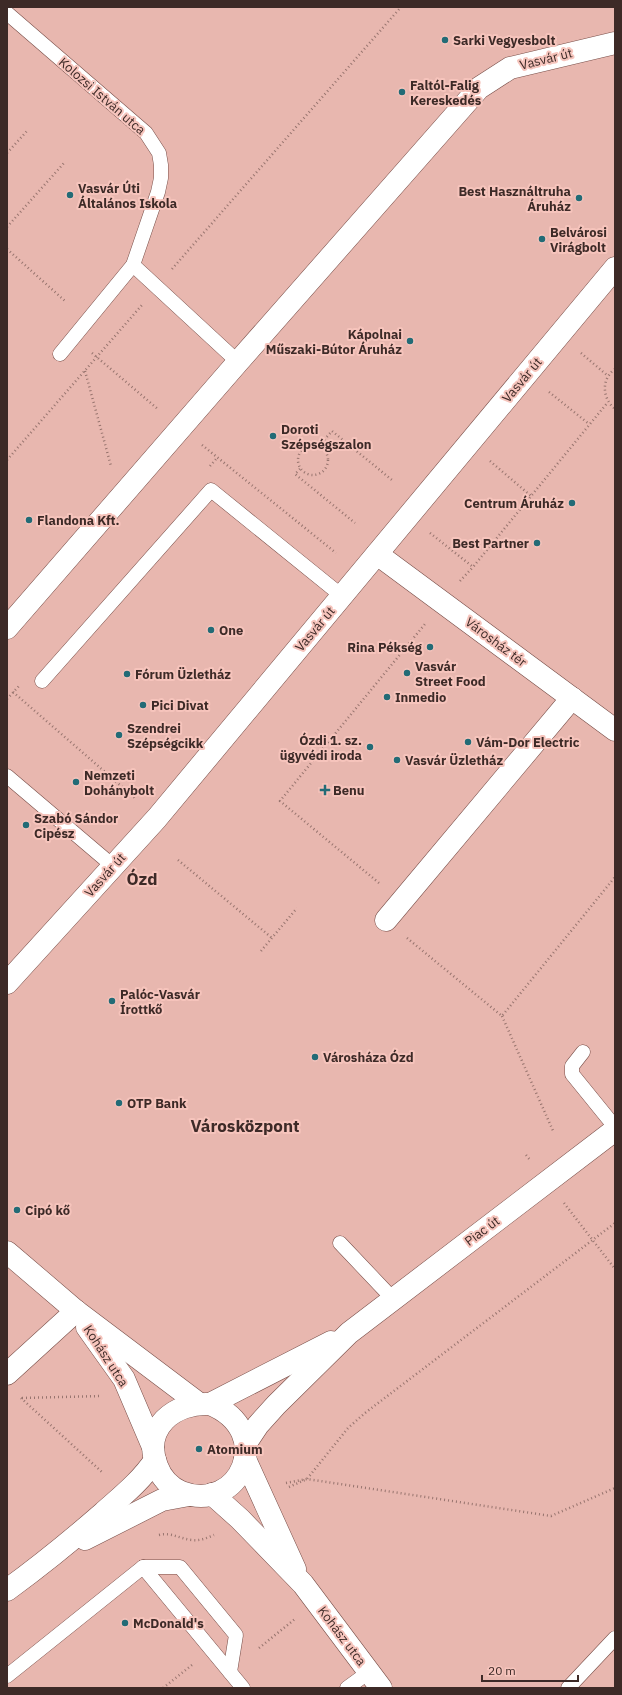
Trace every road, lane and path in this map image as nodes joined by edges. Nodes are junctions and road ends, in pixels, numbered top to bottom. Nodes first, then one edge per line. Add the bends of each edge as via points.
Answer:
1 (401, 7) edge
2 (7, 13) edge
3 (615, 43) edge
4 (27, 131) dead end
5 (7, 153) edge
6 (64, 163) dead end
7 (7, 227) edge
8 (7, 249) edge
9 (133, 265) junction
10 (615, 268) edge
11 (157, 287) junction
12 (65, 301) dead end
13 (581, 353) dead end
14 (60, 354) dead end
15 (96, 357) junction
16 (238, 362) junction
17 (615, 369) edge
18 (85, 370) junction
19 (608, 376) junction
20 (548, 392) dead end
21 (608, 402) junction
22 (615, 408) edge
23 (590, 424) junction
24 (180, 428) junction
25 (319, 446) junction
26 (217, 458) dead end
27 (7, 460) edge
28 (490, 461) dead end
29 (111, 468) dead end
30 (300, 469) junction
31 (392, 480) dead end
32 (531, 496) junction
33 (355, 523) dead end
34 (429, 533) dead end
35 (336, 553) dead end
36 (377, 554) junction
37 (473, 567) junction
38 (342, 596) junction
39 (443, 602) junction
40 (7, 628) edge
41 (42, 681) dead end
42 (13, 692) dead end
43 (572, 698) junction
44 (615, 730) edge
45 (7, 776) edge
46 (135, 798) dead end
47 (178, 860) dead end
48 (113, 866) junction
49 (615, 877) edge
50 (379, 883) dead end
51 (297, 908) dead end
52 (386, 920) joint
53 (272, 938) junction
54 (261, 951) dead end
55 (7, 983) edge
56 (502, 1016) junction
57 (582, 1052) dead end
58 (615, 1127) edge
59 (615, 1130) edge
60 (554, 1133) dead end
61 (526, 1155) dead end
62 (547, 1182) junction
63 (615, 1223) edge
64 (592, 1240) junction
65 (340, 1243) dead end
66 (7, 1252) edge
67 (615, 1269) edge
68 (393, 1299) junction
69 (76, 1311) junction
70 (349, 1333) junction
71 (7, 1374) edge
72 (108, 1396) dead end
73 (204, 1403) junction
74 (245, 1451) junction
75 (154, 1453) junction
76 (102, 1473) dead end
77 (307, 1479) junction
78 (281, 1484) dead end
79 (615, 1488) edge
80 (286, 1489) dead end
81 (212, 1494) junction
82 (189, 1495) junction
83 (55, 1554) junction
84 (143, 1567) junction
85 (302, 1584) junction
86 (7, 1590) edge
87 (615, 1638) edge
88 (196, 1662) dead end
89 (230, 1672) junction
90 (7, 1676) edge
91 (375, 1680) edge
92 (163, 1688) edge
93 (244, 1688) edge
94 (348, 1688) edge
95 (568, 1688) edge

1 - 11 path
2 - 9 lane, Kolozsi István utca via 146,133 154,144 161,165 161,178
3 - 16 street, Vasvár út via 510,68 479,88
4 - 5 path
6 - 7 path
8 - 12 path
9 - 11 lane
9 - 14 lane
10 - 36 street, Vasvár út
11 - 15 path
11 - 16 lane
13 - 19 path
15 - 18 path
15 - 24 path
16 - 24 street, Vasvár út
17 - 19 path
18 - 27 path
18 - 29 path
19 - 21 path via 604,391
20 - 23 path
21 - 22 path
21 - 23 path
23 - 32 path
24 - 40 street, Vasvár út
25 - 30 path via 309,445 300,450 297,459
25 - 30 path via 327,453 326,468 313,475
25 - 31 path via 332,430
26 - 35 path
28 - 32 path
30 - 33 path via 295,474
32 - 37 path
34 - 37 path
36 - 38 street, Vasvár út
36 - 39 street, Városház tér
37 - 39 path
38 - 41 lane via 211,490
38 - 48 street, Vasvár út via 157,818
39 - 43 street, Városház tér
39 - 50 path via 280,801
42 - 46 path
43 - 44 street, Városház tér
43 - 52 street
45 - 48 lane
47 - 53 path
48 - 55 street, Vasvár út
49 - 56 path
51 - 53 path
52 - 56 path
53 - 54 path
56 - 60 path
57 - 58 lane via 572,1066 572,1074
59 - 62 street, Piac út
61 - 62 path
62 - 64 path
62 - 68 street, Piac út
63 - 64 path
64 - 67 path
64 - 77 path via 359,1418 333,1445
65 - 68 lane
66 - 69 street, Kohász utca
68 - 70 street, Piac út
69 - 71 street
69 - 73 street, Kohász utca
69 - 75 street, Kohász utca via 124,1379
70 - 73 street
70 - 74 street via 258,1425
72 - 76 path via 21,1398
73 - 74 street via 223,1409 234,1418 242,1430
73 - 75 street via 185,1406 172,1412 162,1421 156,1433
74 - 81 street via 241,1471 234,1481
74 - 85 street, Kohász utca
75 - 82 street via 159,1472 167,1482
75 - 83 street via 144,1476
77 - 78 path
77 - 79 path via 551,1516
77 - 80 path
81 - 82 street
81 - 85 street, Kohász utca via 240,1519
82 - 83 street via 162,1500
83 - 86 street
84 - 89 lane
84 - 89 lane via 180,1567 236,1635
84 - 90 lane
85 - 91 street, Kohász utca
87 - 95 lane
88 - 92 path
89 - 93 lane
91 - 94 lane

